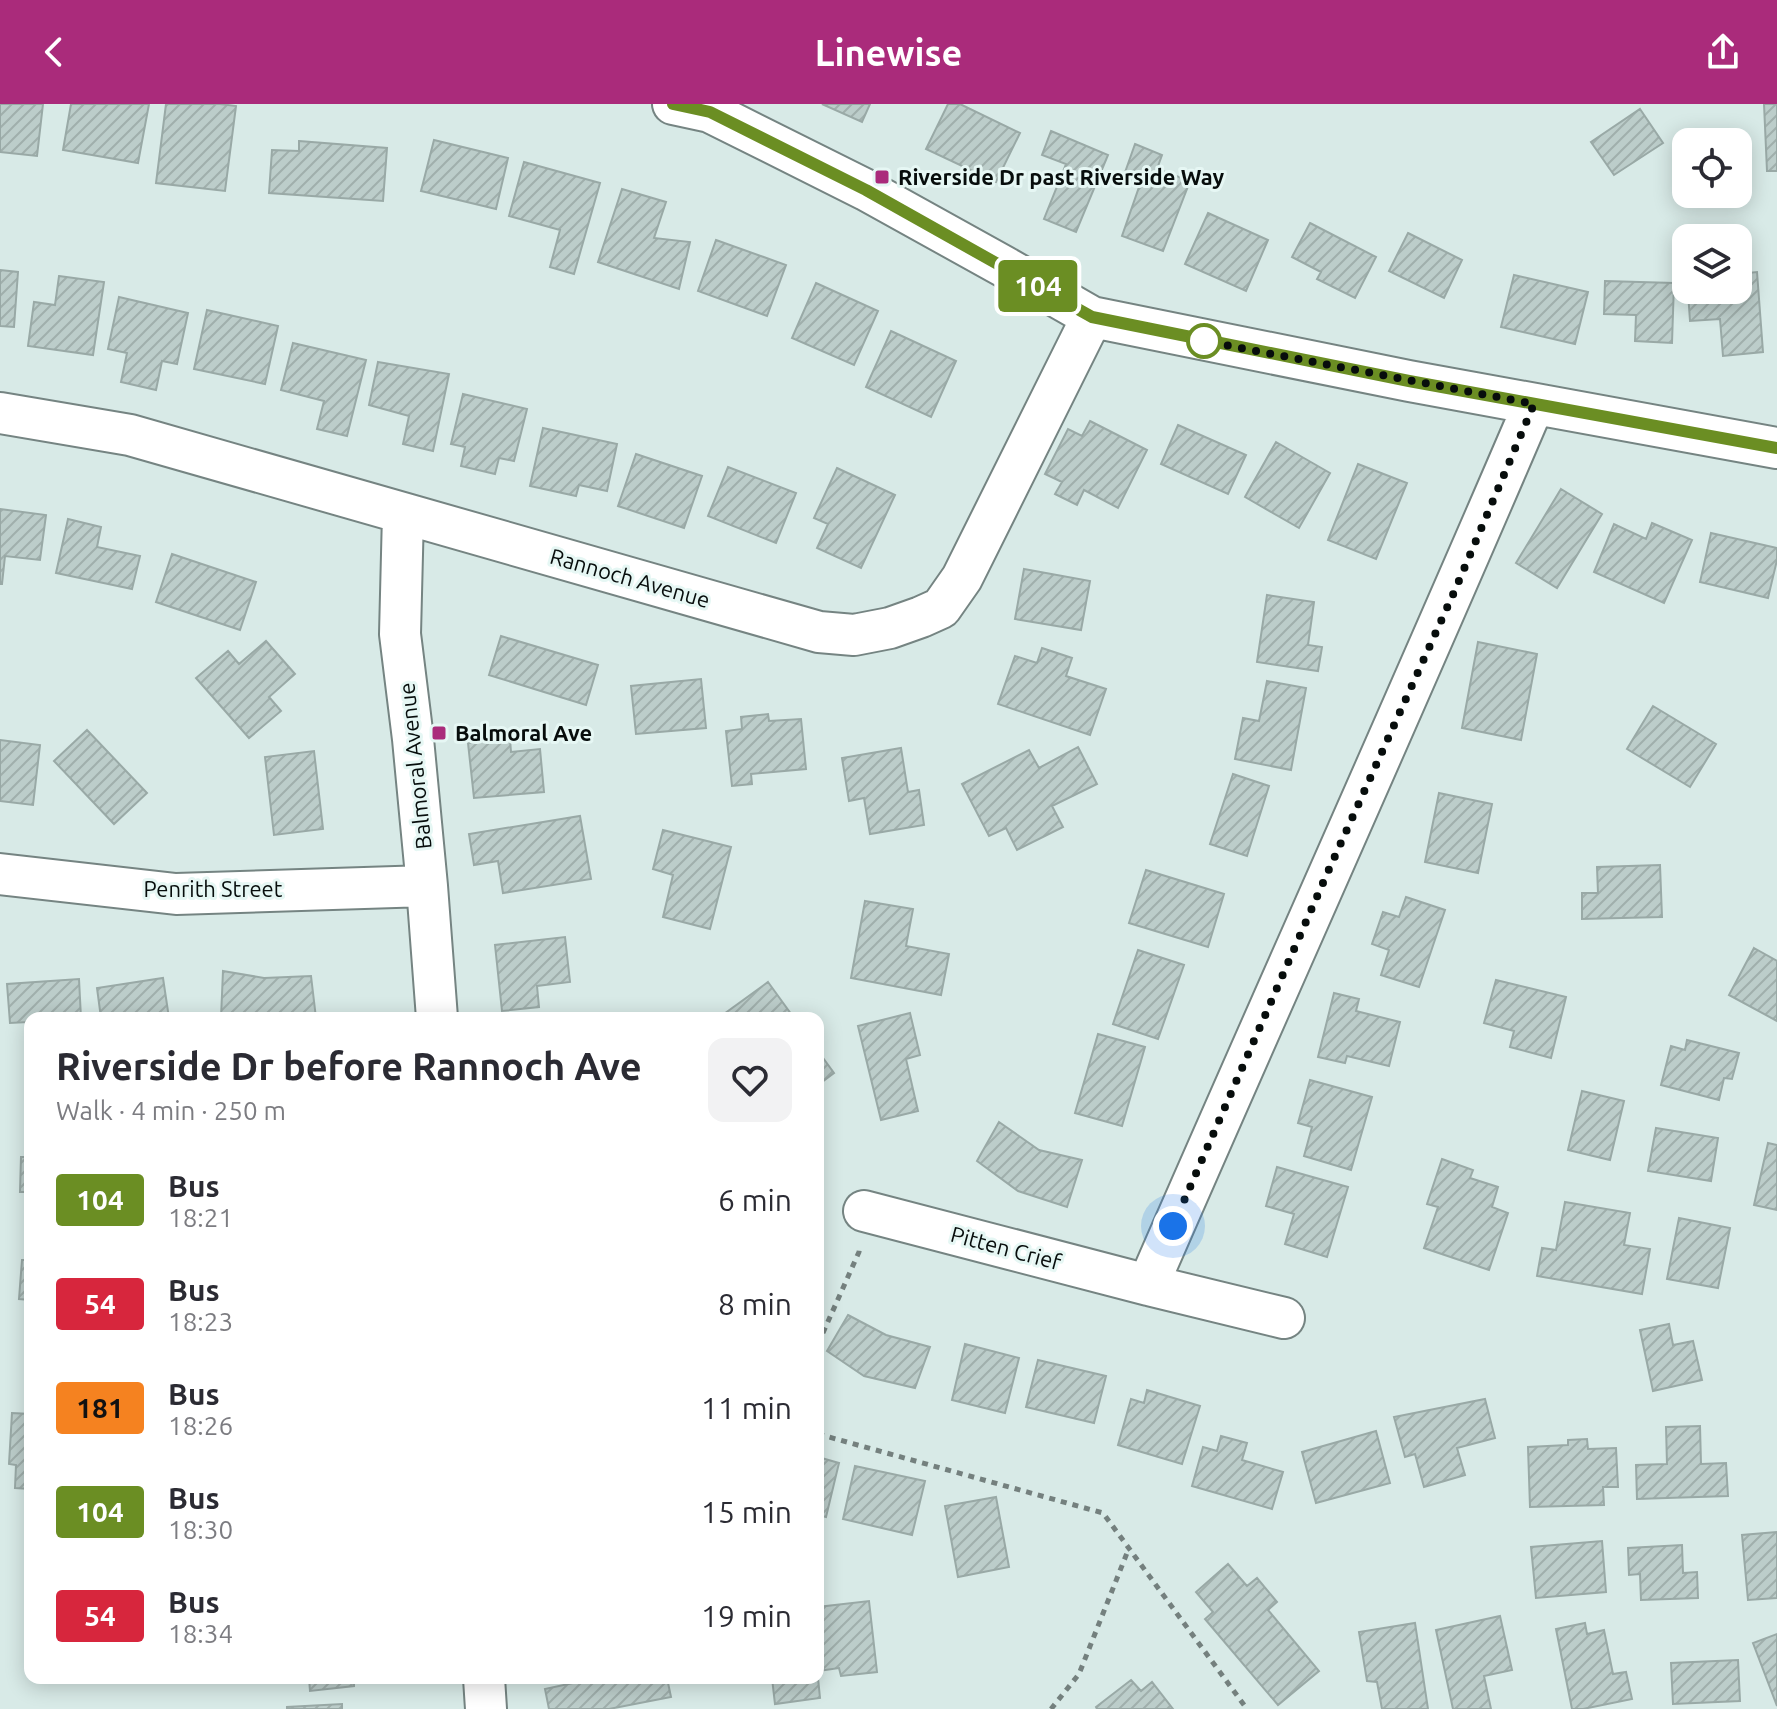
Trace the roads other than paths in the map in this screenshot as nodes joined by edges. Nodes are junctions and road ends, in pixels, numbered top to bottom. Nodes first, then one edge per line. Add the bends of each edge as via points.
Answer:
1 (699, 107) edge
2 (1092, 317) junction
3 (1534, 404) junction
4 (0, 413) edge
5 (1777, 448) edge
6 (403, 514) junction
7 (0, 874) edge
8 (427, 886) junction
9 (437, 1012) edge
10 (864, 1211) road end
11 (1148, 1285) junction
12 (1284, 1318) dead end
13 (484, 1684) edge
14 (486, 1709) edge

1 - 2 street via 866,190
2 - 3 street
2 - 6 street, Rannoch Avenue via 962,578 941,608 890,628 854,635 819,632
3 - 5 street
3 - 11 street
4 - 6 street, Rannoch Avenue via 130,435
6 - 8 street, Balmoral Avenue via 400,634
7 - 8 street, Penrith Street via 176,894
8 - 9 street, Balmoral Avenue
10 - 11 street, Pitten Crief
11 - 12 street, Pitten Crief
13 - 14 street

